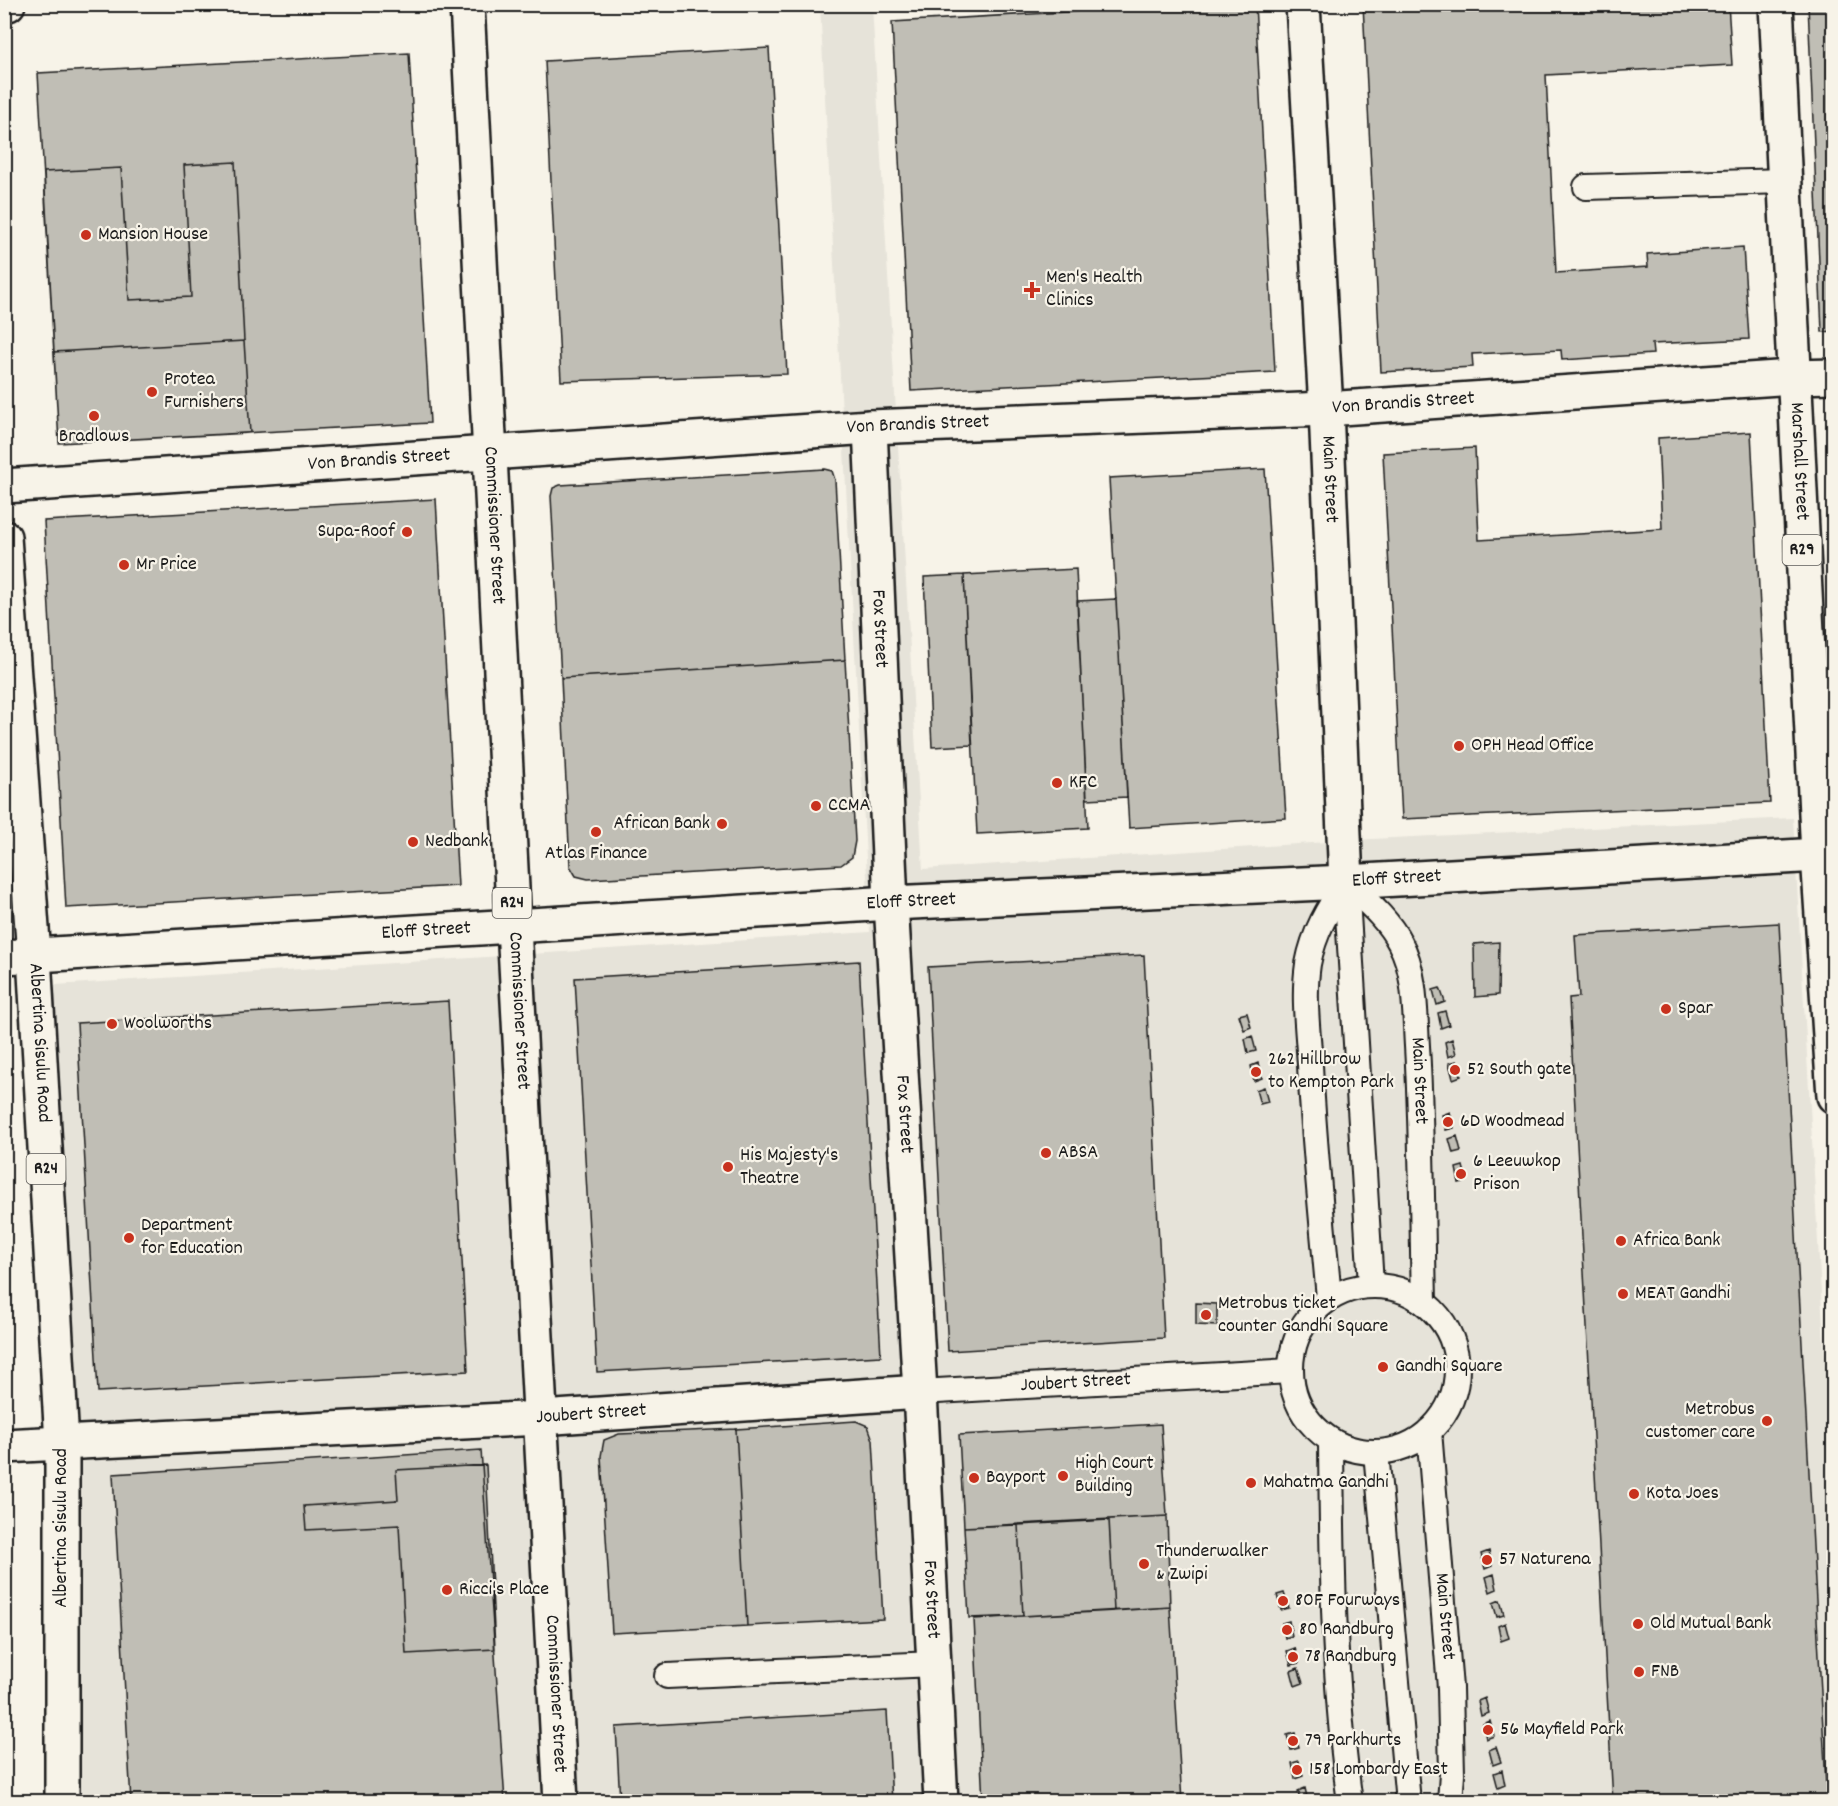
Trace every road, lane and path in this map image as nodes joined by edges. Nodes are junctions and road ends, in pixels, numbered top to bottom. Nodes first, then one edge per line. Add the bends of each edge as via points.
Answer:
1 (467, 4) edge
2 (1303, 4) edge
3 (1776, 4) edge
4 (1784, 181) junction
5 (1586, 187) dead end
6 (1833, 376) edge
7 (1793, 377) junction
8 (1326, 409) junction
9 (870, 427) junction
10 (490, 452) junction
11 (4, 486) edge
12 (4, 537) edge
13 (1818, 855) junction
14 (1346, 882) junction
15 (891, 903) junction
16 (513, 927) junction
17 (19, 957) edge
18 (1833, 1096) edge
19 (1371, 1285) junction
20 (1329, 1298) junction
21 (1424, 1302) junction
22 (1291, 1371) junction
23 (920, 1392) junction
24 (541, 1418) junction
25 (1430, 1431) junction
26 (1331, 1441) junction
27 (62, 1443) junction
28 (4, 1446) edge
29 (1376, 1452) junction
30 (934, 1664) junction
31 (667, 1676) dead end
32 (62, 1802) edge
33 (561, 1802) edge
34 (941, 1802) edge
35 (1350, 1802) edge
36 (1408, 1802) edge
37 (1450, 1802) edge

1 - 10 street, Commissioner Street / R24
2 - 8 street, Main Street
3 - 4 street, Marshall Street / R29
4 - 5 lane
4 - 7 street, Marshall Street / R29
6 - 7 street, Von Brandis Street
7 - 8 street, Von Brandis Street
7 - 13 street, Marshall Street / R29
8 - 9 street, Von Brandis Street
8 - 14 street, Main Street
9 - 10 street, Von Brandis Street
9 - 15 street, Fox Street
10 - 11 street, Von Brandis Street
10 - 16 street, Commissioner Street / R24
12 - 17 street, Albertina Sisulu Road / R24
13 - 14 street, Eloff Street
13 - 18 street, Marshall Street / R29
14 - 15 street, Eloff Street
14 - 19 lane
14 - 20 lane via 1318,930 1308,965 1306,999
14 - 21 lane, Main Street via 1387,922 1401,945 1409,970 1420,1098
15 - 16 street, Eloff Street
15 - 23 street, Fox Street
16 - 17 street, Eloff Street
16 - 24 street, Commissioner Street / R24
17 - 27 street, Albertina Sisulu Road / R24
19 - 20 lane via 1349,1288
19 - 21 lane via 1390,1287
20 - 22 lane via 1308,1317 1295,1343
21 - 25 lane via 1447,1328 1457,1361 1455,1387 1446,1411
22 - 23 lane, Joubert Street
22 - 26 lane via 1296,1398 1311,1423
23 - 24 street, Joubert Street
23 - 30 street, Fox Street
24 - 27 street, Joubert Street
24 - 33 street, Commissioner Street / R24
25 - 29 lane via 1395,1450
25 - 37 lane, Main Street via 1450,1688
26 - 29 lane
26 - 35 lane via 1333,1586
27 - 28 street, Joubert Street
27 - 32 street, Albertina Sisulu Road / R24
29 - 36 lane
30 - 31 lane
30 - 34 street, Fox Street

